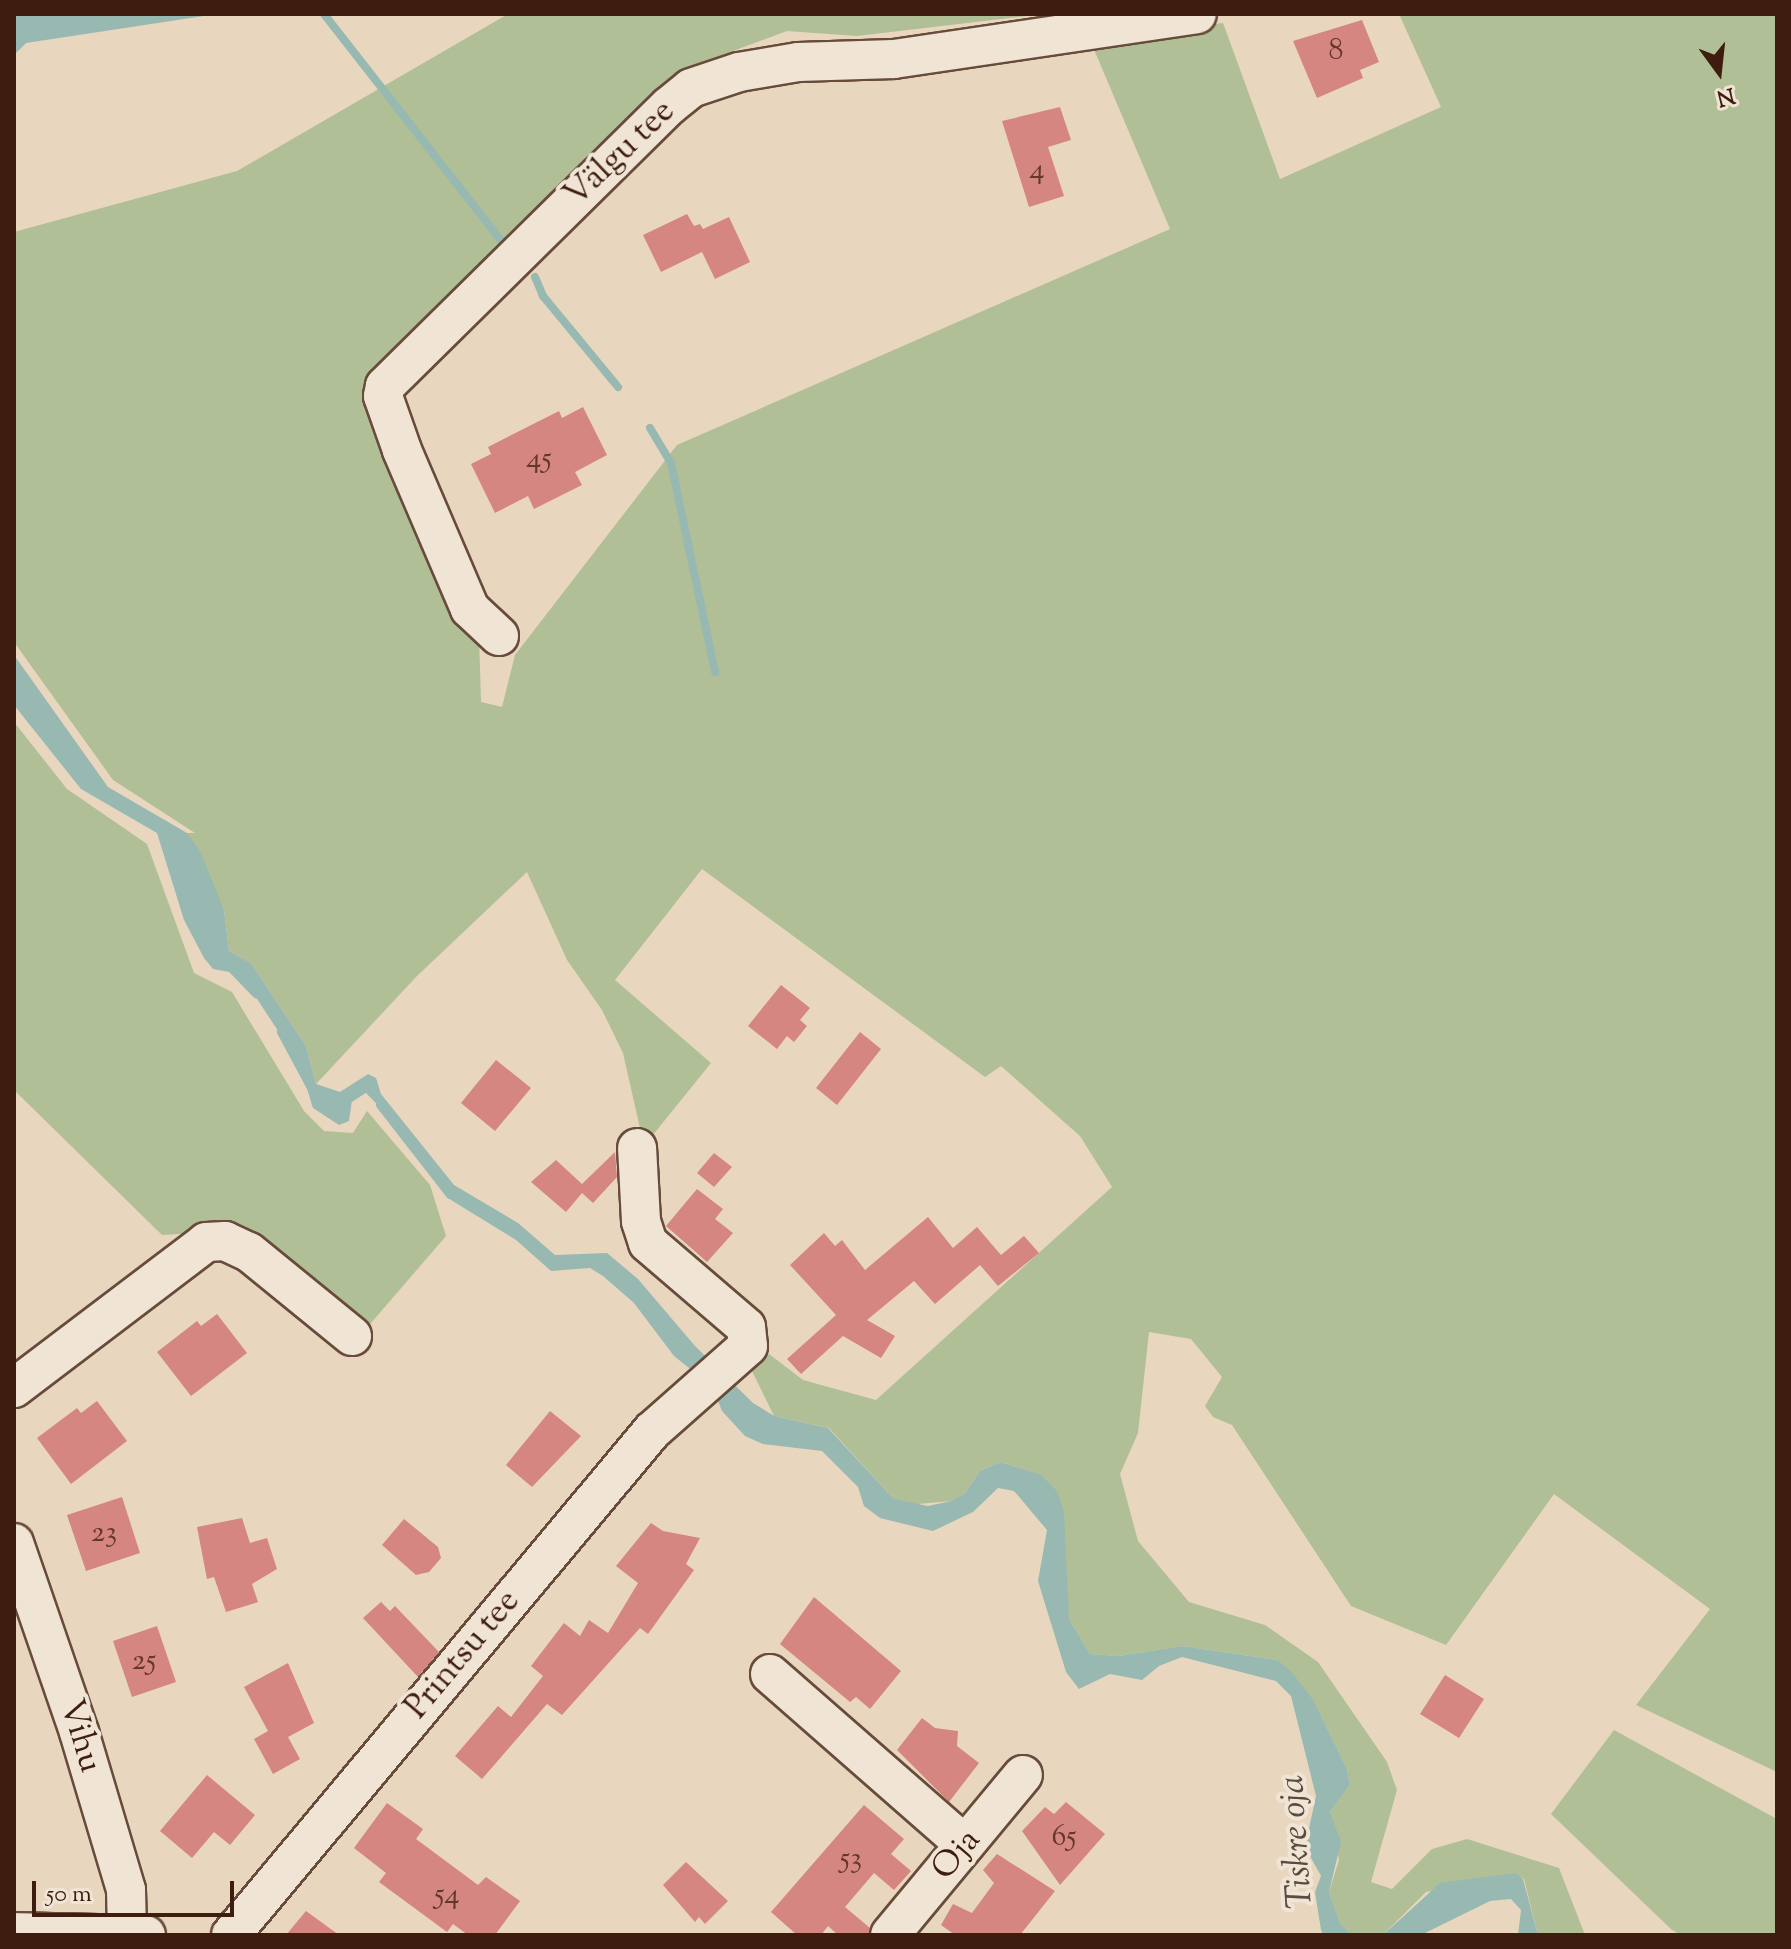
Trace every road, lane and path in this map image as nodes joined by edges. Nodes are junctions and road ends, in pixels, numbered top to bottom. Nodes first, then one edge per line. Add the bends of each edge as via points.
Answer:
1 (1197, 14) edge
2 (499, 636) dead end
3 (637, 1148) dead end
4 (352, 1336) dead end
5 (14, 1388) edge
6 (14, 1543) edge
7 (770, 1674) dead end
8 (1023, 1775) dead end
9 (965, 1845) junction
10 (14, 1932) edge
11 (137, 1934) edge
12 (231, 1935) edge
13 (890, 1935) edge

1 - 2 street, Välgu tee via 894,59 798,62 739,72 691,88 669,106 385,386 383,396 402,450 470,609
3 - 12 street, Printsu tee via 641,1221 648,1243 746,1327 748,1346 641,1443
4 - 5 street via 249,1252 225,1241 206,1242
6 - 11 street, Vihu via 71,1706
7 - 9 street
8 - 9 street, Oja
9 - 13 street, Oja
10 - 11 street

